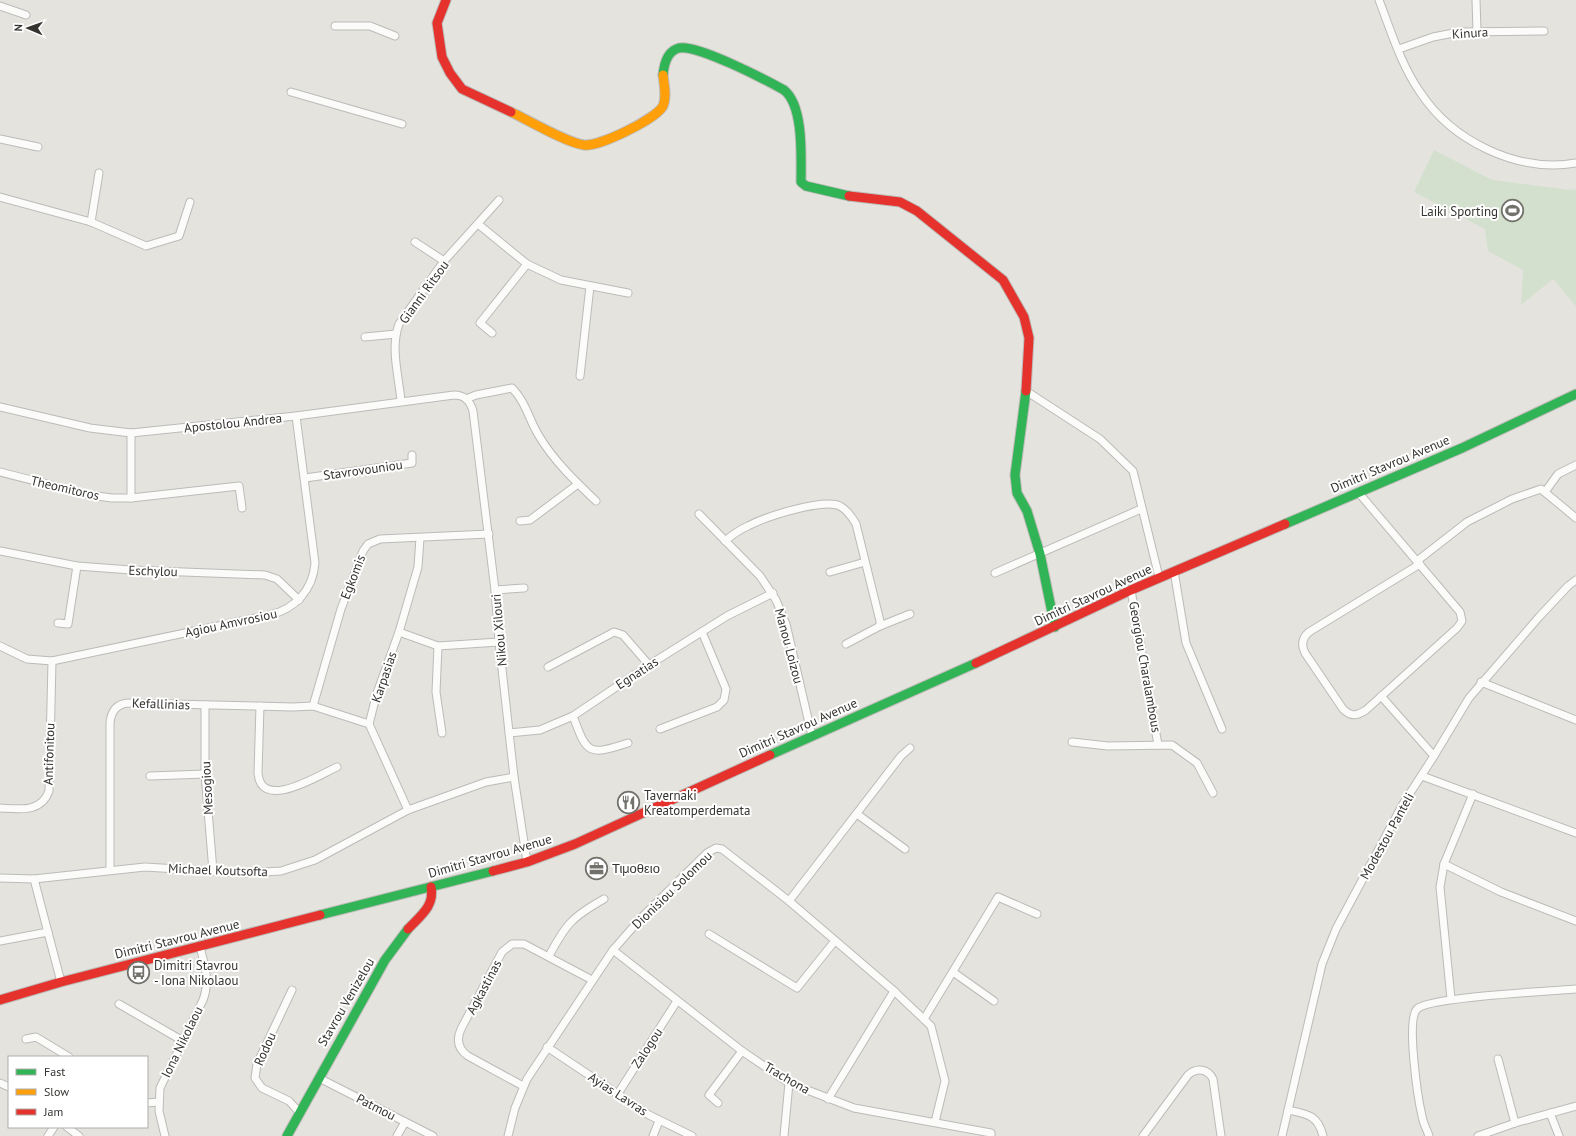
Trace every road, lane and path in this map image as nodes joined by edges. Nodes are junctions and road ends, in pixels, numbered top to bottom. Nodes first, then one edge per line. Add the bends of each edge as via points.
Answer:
1 (446, 0) edge
2 (1379, 0) edge
3 (1476, 0) edge
4 (0, 6) edge
5 (26, 15) dead end
6 (335, 26) dead end
7 (1544, 31) dead end
8 (1477, 32) junction
9 (395, 36) dead end
10 (1399, 49) junction
11 (291, 92) dead end
12 (402, 124) dead end
13 (0, 139) edge
14 (38, 147) dead end
15 (1576, 163) edge
16 (99, 173) dead end
17 (0, 197) edge
18 (499, 200) dead end
19 (190, 202) dead end
20 (91, 222) junction
21 (478, 224) junction
22 (415, 242) dead end
23 (444, 262) junction
24 (527, 264) junction
25 (590, 286) junction
26 (628, 293) dead end
27 (396, 334) junction
28 (492, 334) dead end
29 (365, 337) dead end
30 (580, 376) dead end
31 (1026, 391) junction
32 (1576, 394) edge
33 (466, 399) junction
34 (401, 401) junction
35 (0, 407) edge
36 (296, 416) junction
37 (131, 433) junction
38 (412, 455) dead end
39 (1576, 465) edge
40 (0, 472) edge
41 (305, 478) junction
42 (578, 484) junction
43 (1358, 492) junction
44 (1545, 492) junction
45 (131, 498) junction
46 (596, 502) dead end
47 (242, 508) dead end
48 (1141, 509) junction
49 (698, 514) dead end
50 (1576, 518) edge
51 (520, 522) dead end
52 (489, 534) junction
53 (420, 538) junction
54 (725, 541) junction
55 (0, 551) edge
56 (1040, 554) junction
57 (865, 562) junction
58 (1418, 562) junction
59 (77, 566) junction
60 (1174, 571) junction
61 (830, 572) dead end
62 (995, 573) dead end
63 (1159, 577) junction
64 (1576, 580) edge
65 (524, 588) dead end
66 (496, 590) junction
67 (1132, 590) junction
68 (773, 593) junction
69 (299, 600) junction
70 (910, 614) dead end
71 (58, 623) dead end
72 (880, 626) junction
73 (1056, 627) junction
74 (399, 632) junction
75 (702, 632) junction
76 (499, 642) junction
77 (846, 644) dead end
78 (0, 646) edge
79 (438, 646) junction
80 (52, 661) junction
81 (648, 665) junction
82 (548, 667) dead end
83 (1481, 682) junction
84 (1381, 696) junction
85 (205, 705) junction
86 (260, 706) junction
87 (313, 706) junction
88 (573, 716) junction
89 (1576, 720) edge
90 (369, 724) junction
91 (660, 729) dead end
92 (1222, 729) dead end
93 (442, 733) dead end
94 (509, 733) junction
95 (812, 736) junction
96 (1072, 742) dead end
97 (628, 743) dead end
98 (1158, 745) junction
99 (910, 748) dead end
100 (1434, 756) junction
101 (337, 767) dead end
102 (206, 774) junction
103 (150, 776) dead end
104 (1422, 776) junction
105 (514, 777) junction
106 (1213, 793) dead end
107 (1473, 794) junction
108 (0, 808) edge
109 (408, 810) junction
110 (857, 814) junction
111 (1576, 833) edge
112 (905, 849) dead end
113 (528, 862) junction
114 (1444, 864) junction
115 (110, 870) junction
116 (213, 871) junction
117 (0, 878) edge
118 (34, 879) junction
119 (431, 887) junction
120 (604, 899) dead end
121 (789, 902) junction
122 (1037, 914) dead end
123 (1576, 921) edge
124 (48, 932) junction
125 (709, 934) dead end
126 (0, 941) edge
127 (834, 942) junction
128 (200, 947) junction
129 (613, 950) junction
130 (549, 956) junction
131 (953, 972) junction
132 (592, 980) junction
133 (61, 982) junction
134 (1576, 989) edge
135 (292, 990) dead end
136 (894, 991) junction
137 (1451, 999) junction
138 (0, 1000) edge
139 (677, 1001) junction
140 (994, 1001) dead end
141 (119, 1004) dead end
142 (924, 1019) junction
143 (26, 1039) dead end
144 (182, 1041) junction
145 (547, 1047) junction
146 (742, 1051) junction
147 (67, 1056) edge
148 (1498, 1059) dead end
149 (318, 1078) junction
150 (789, 1083) junction
151 (523, 1086) junction
152 (617, 1095) junction
153 (828, 1100) junction
154 (158, 1102) junction
155 (148, 1103) edge
156 (718, 1103) dead end
157 (1576, 1106) edge
158 (1288, 1110) junction
159 (299, 1112) junction
160 (1550, 1113) junction
161 (659, 1121) junction
162 (405, 1122) junction
163 (935, 1122) junction
164 (1515, 1123) junction
165 (68, 1128) edge
166 (79, 1136) edge
167 (165, 1136) edge
168 (287, 1136) edge
169 (398, 1136) edge
170 (433, 1136) edge
171 (508, 1136) edge
172 (653, 1136) edge
173 (692, 1136) edge
174 (784, 1136) edge
175 (991, 1136) edge
176 (1143, 1136) edge
177 (1220, 1136) edge
178 (1282, 1136) edge
179 (1323, 1136) edge
180 (1429, 1136) edge
181 (1478, 1136) edge
182 (1559, 1136) edge

1 - 31 main road via 437,23 438,39 442,57 462,89 579,143 587,145 632,129 661,110 664,67 672,51 677,49 686,48 704,54 778,85 790,95 796,110 801,182 806,186 843,195 900,202 917,211 1003,280 1024,317 1029,338
2 - 10 street
3 - 8 street
4 - 5 street
6 - 9 street via 370,26
7 - 8 street, Kinura
8 - 10 street, Kinura via 1459,32 1433,37
10 - 15 street via 1410,76 1425,99 1447,123 1468,138 1495,153 1514,159 1554,165
11 - 12 street
13 - 14 street
16 - 20 street
17 - 20 street
18 - 21 street, Gianni Ritsou
19 - 20 street via 179,236 146,246
21 - 23 street, Gianni Ritsou
21 - 24 street
22 - 23 street
23 - 27 street, Gianni Ritsou via 406,314
24 - 25 street via 561,280
24 - 28 street via 480,323
25 - 26 street
25 - 30 street
27 - 29 street
27 - 34 street, Gianni Ritsou
31 - 48 street via 1100,440 1132,471
31 - 56 main road via 1015,475 1017,493 1027,510
32 - 43 main road, Dimitri Stavrou Avenue via 1462,448
33 - 34 street, Apostolou Andrea via 454,395
33 - 42 street via 512,388 521,397 538,436 563,470
33 - 52 street, Nikou Xilouri via 473,411
34 - 36 street, Apostolou Andrea
35 - 37 street, Apostolou Andrea via 99,430
36 - 37 street, Apostolou Andrea
36 - 41 street, Agiou Amvrosiou
37 - 45 street
38 - 41 street, Stavrovouniou via 412,463
39 - 44 street via 1558,474
40 - 45 street, Theomitoros via 90,496
41 - 69 street, Agiou Amvrosiou via 315,563 309,585
42 - 46 street
42 - 51 street via 530,520
43 - 58 street
43 - 60 main road, Dimitri Stavrou Avenue
44 - 50 street
44 - 58 street via 1541,489 1512,499 1467,522
45 - 47 street, Theomitoros via 239,486
48 - 56 street
48 - 63 street
49 - 54 street, Manou Loizou
52 - 53 street, Egkomis
52 - 66 street, Nikou Xilouri
53 - 74 street, Karpasias via 418,567
53 - 87 street, Egkomis via 380,539 365,547 341,609
54 - 57 street via 757,521 829,503 840,506 849,513 856,524
54 - 68 street, Manou Loizou
55 - 59 street, Eschylou
56 - 62 street
56 - 73 main road
57 - 61 street
57 - 72 street
58 - 84 street via 1460,612 1462,621
58 - 84 street via 1309,632 1303,641 1305,653 1346,712 1354,716 1361,714
59 - 69 street, Eschylou via 265,575 283,584
59 - 71 street via 68,624
60 - 63 main road, Dimitri Stavrou Avenue
60 - 92 street via 1186,642
63 - 67 main road, Dimitri Stavrou Avenue
64 - 83 street, Modestou Panteli via 1563,591
65 - 66 street
66 - 76 street, Nikou Xilouri
67 - 73 main road, Dimitri Stavrou Avenue
67 - 98 street, Georgiou Charalambous
68 - 75 street, Egnatias
68 - 95 street, Manou Loizou via 786,624
69 - 80 street, Agiou Amvrosiou via 289,608 276,613
70 - 72 street
72 - 77 street
73 - 95 main road, Dimitri Stavrou Avenue
74 - 79 street
74 - 90 street, Karpasias via 377,693
75 - 81 street, Egnatias
75 - 91 street via 725,686 724,700 717,707
76 - 79 street
76 - 94 street, Nikou Xilouri
78 - 80 street, Agiou Amvrosiou via 27,659
79 - 93 street via 436,692
80 - 108 street, Antifonitou via 49,790 44,800 35,807 22,810
81 - 82 street via 624,635 614,632
81 - 88 street, Egnatias
83 - 89 street
83 - 100 street, Modestou Panteli via 1460,711
84 - 100 street
85 - 86 street, Kefallinias
85 - 102 street, Mesogiou
85 - 115 street, Kefallinias via 128,702 118,705 113,710 110,723
86 - 87 street, Kefallinias
86 - 101 street via 258,773 259,782 264,788 272,792 283,791
87 - 90 street, Kefallinias
88 - 94 street, Egnatias via 540,730
88 - 97 street via 582,741 594,751 604,751
90 - 109 street
94 - 105 street, Nikou Xilouri
95 - 113 main road, Dimitri Stavrou Avenue via 575,844
96 - 98 street via 1108,746
98 - 106 street via 1172,745 1197,763
99 - 110 street
100 - 104 street, Modestou Panteli
102 - 103 street
102 - 116 street, Mesogiou
104 - 107 street
104 - 158 street, Modestou Panteli via 1403,804 1336,929 1325,956
105 - 109 street, Michael Koutsofta via 486,782
105 - 113 street, Nikou Xilouri
107 - 111 street
107 - 114 street
109 - 116 street, Michael Koutsofta via 324,856 299,866 262,873
110 - 112 street
110 - 121 street
113 - 119 main road, Dimitri Stavrou Avenue
114 - 123 street via 1501,892
114 - 137 street via 1440,887
115 - 116 street, Michael Koutsofta via 158,867
115 - 118 street, Michael Koutsofta
117 - 118 street, Michael Koutsofta
118 - 124 street
119 - 128 main road, Dimitri Stavrou Avenue
119 - 149 main road, Stavrou Venizelou via 431,903 385,960
120 - 130 street via 572,919 564,928
121 - 127 street, Dionisiou Solomou
121 - 129 street, Dionisiou Solomou via 722,849 711,850 641,918
122 - 131 street via 998,897
124 - 126 street
124 - 133 street
125 - 127 street via 797,988
127 - 136 street, Dionisiou Solomou
128 - 133 main road, Dimitri Stavrou Avenue
128 - 144 street, Iona Nikolaou via 206,973 206,987 203,1000
129 - 132 street, Dionisiou Solomou
129 - 139 street, Trachona
130 - 132 street, Agkastinas
130 - 151 street, Agkastinas via 524,944 515,943 506,947 459,1036 459,1045 464,1053
131 - 140 street
131 - 142 street
132 - 145 street, Dionisiou Solomou
133 - 138 main road, Dimitri Stavrou Avenue
134 - 137 street
135 - 159 street, Rodou via 257,1064 255,1078 262,1088 289,1101
136 - 142 street, Dionisiou Solomou
136 - 153 street
137 - 180 street via 1422,1005 1416,1009 1413,1016 1412,1046 1422,1117
139 - 146 street, Trachona
139 - 152 street, Zalogou
141 - 144 street
142 - 163 street, Dionisiou Solomou via 931,1026 945,1081
143 - 147 street via 36,1037
144 - 154 street, Iona Nikolaou via 162,1084
145 - 151 street, Dionisiou Solomou
145 - 152 street, Ayias Lavras
146 - 150 street, Trachona
146 - 156 street via 709,1095
148 - 164 street
149 - 159 main road, Stavrou Venizelou
149 - 162 street, Patmou
150 - 153 street, Trachona
150 - 174 street
151 - 171 street, Dionisiou Solomou
152 - 161 street, Ayias Lavras
153 - 163 street, Trachona via 854,1108
154 - 155 street
154 - 167 street, Iona Nikolaou
157 - 160 street
158 - 178 street, Modestou Panteli
158 - 179 street via 1313,1118 1319,1123
159 - 168 main road, Stavrou Venizelou
160 - 164 street
160 - 182 street
161 - 172 street
161 - 173 street, Ayias Lavras
162 - 169 street
162 - 170 street, Patmou
163 - 175 street, Trachona via 991,1132
164 - 181 street
165 - 166 street
176 - 177 street via 1188,1075 1198,1070 1209,1073 1213,1080

